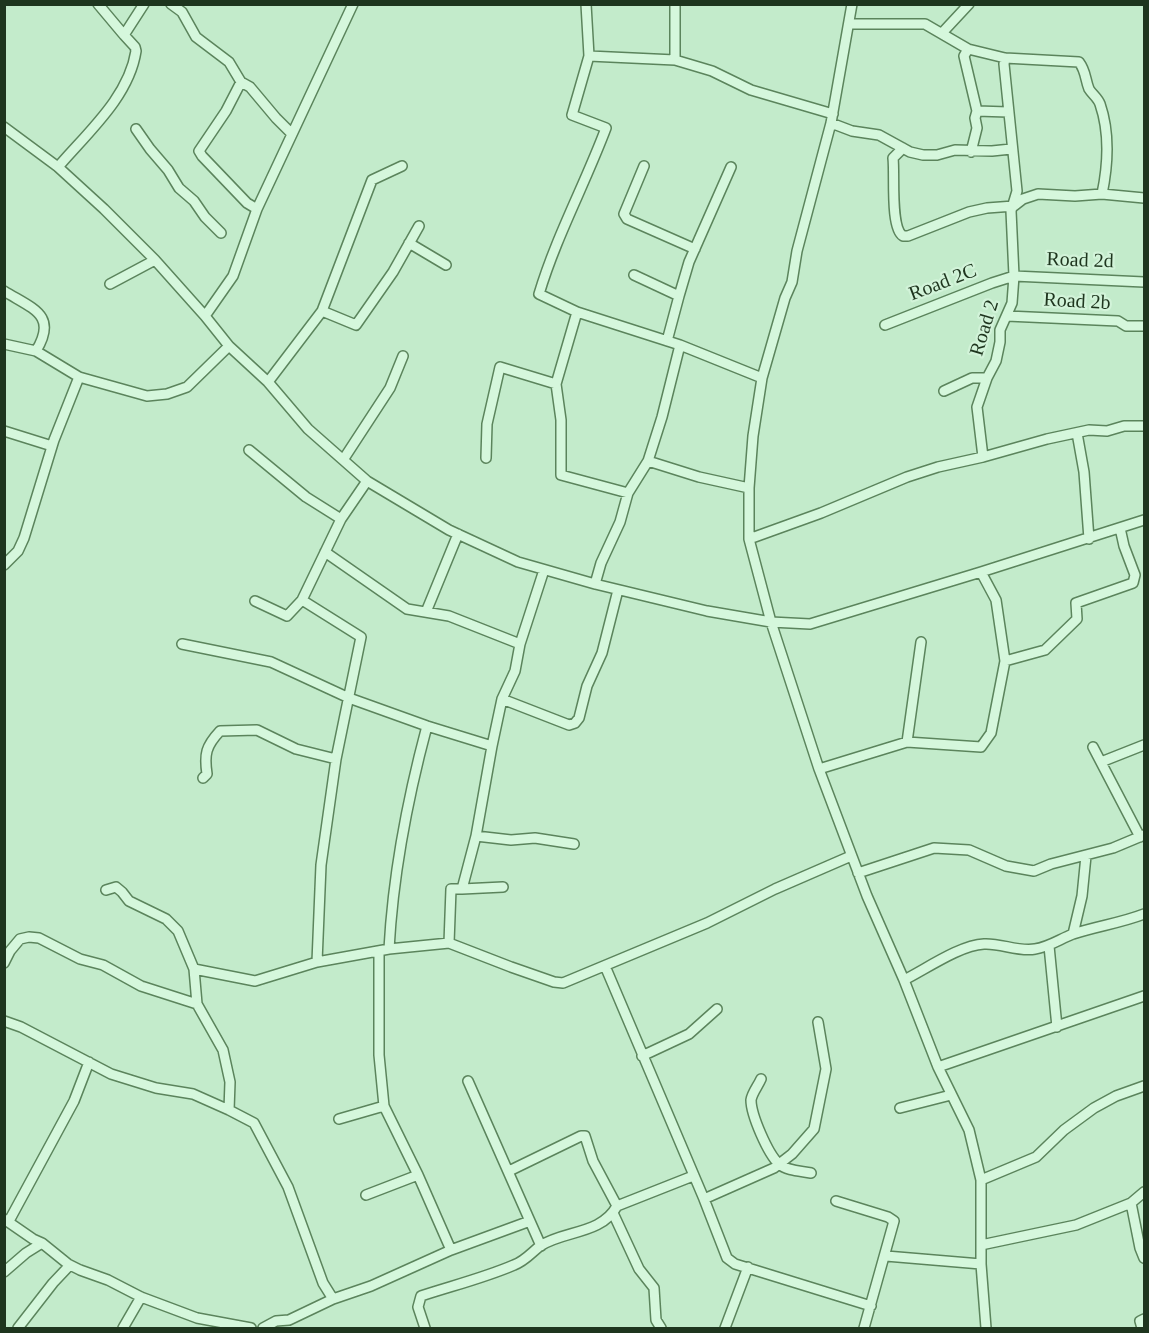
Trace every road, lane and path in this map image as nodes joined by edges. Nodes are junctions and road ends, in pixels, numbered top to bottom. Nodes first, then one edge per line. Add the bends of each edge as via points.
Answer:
1 (98, 4) edge
2 (144, 4) edge
3 (171, 4) edge
4 (353, 4) edge
5 (586, 4) edge
6 (675, 4) edge
7 (852, 4) edge
8 (969, 4) edge
9 (849, 24) junction
10 (942, 33) junction
11 (124, 35) junction
12 (968, 49) junction
13 (589, 56) junction
14 (1005, 58) junction
15 (675, 60) junction
16 (241, 82) junction
17 (977, 111) junction
18 (1008, 112) junction
19 (832, 118) junction
20 (4, 127) edge
21 (136, 129) dead end
22 (292, 134) junction
23 (903, 148) junction
24 (1011, 149) junction
25 (971, 152) junction
26 (402, 166) dead end
27 (644, 166) dead end
28 (58, 167) junction
29 (731, 167) dead end
30 (1102, 194) junction
31 (1144, 198) edge
32 (1014, 206) junction
33 (257, 209) junction
34 (419, 226) dead end
35 (221, 233) dead end
36 (409, 243) junction
37 (695, 249) junction
38 (155, 260) junction
39 (446, 265) dead end
40 (634, 275) dead end
41 (1014, 276) junction
42 (1144, 282) edge
43 (110, 284) dead end
44 (4, 291) edge
45 (680, 296) junction
46 (322, 310) junction
47 (577, 312) junction
48 (205, 316) junction
49 (1007, 316) junction
50 (885, 325) dead end
51 (1144, 326) edge
52 (667, 341) junction
53 (4, 344) edge
54 (680, 345) junction
55 (229, 346) junction
56 (36, 351) junction
57 (403, 356) dead end
58 (79, 377) junction
59 (762, 378) junction
60 (987, 378) junction
61 (268, 382) junction
62 (556, 384) junction
63 (944, 392) dead end
64 (1144, 426) edge
65 (4, 431) edge
66 (1077, 433) junction
67 (52, 446) junction
68 (249, 450) dead end
69 (486, 458) dead end
70 (983, 458) junction
71 (343, 460) junction
72 (648, 461) junction
73 (367, 481) junction
74 (749, 488) junction
75 (628, 493) junction
76 (340, 519) junction
77 (1144, 520) edge
78 (1120, 528) junction
79 (458, 534) junction
80 (749, 539) junction
81 (1089, 539) junction
82 (325, 552) junction
83 (4, 565) edge
84 (543, 570) junction
85 (981, 572) junction
86 (595, 584) junction
87 (618, 590) junction
88 (302, 600) junction
89 (255, 601) dead end
90 (426, 612) junction
91 (771, 622) junction
92 (921, 642) dead end
93 (182, 644) dead end
94 (520, 644) junction
95 (1005, 661) junction
96 (349, 698) junction
97 (502, 699) junction
98 (427, 726) junction
99 (907, 742) junction
100 (1144, 745) edge
101 (492, 746) junction
102 (1093, 747) dead end
103 (336, 759) junction
104 (1101, 762) junction
105 (819, 769) junction
106 (203, 778) dead end
107 (476, 836) junction
108 (1142, 836) edge
109 (574, 844) dead end
110 (851, 856) junction
111 (1086, 856) junction
112 (858, 873) junction
113 (503, 887) dead end
114 (106, 890) dead end
115 (462, 890) junction
116 (1144, 914) edge
117 (1073, 934) junction
118 (449, 943) junction
119 (1049, 946) junction
120 (384, 950) junction
121 (317, 962) junction
122 (4, 963) edge
123 (605, 966) junction
124 (194, 969) junction
125 (904, 980) junction
126 (1144, 996) edge
127 (197, 1004) junction
128 (717, 1009) dead end
129 (4, 1021) edge
130 (818, 1022) dead end
131 (1057, 1026) junction
132 (642, 1056) junction
133 (88, 1062) junction
134 (938, 1067) junction
135 (761, 1079) dead end
136 (468, 1081) dead end
137 (1144, 1086) edge
138 (951, 1095) junction
139 (384, 1106) junction
140 (900, 1108) dead end
141 (229, 1110) junction
142 (339, 1119) dead end
143 (779, 1164) junction
144 (509, 1171) junction
145 (811, 1173) dead end
146 (418, 1175) junction
147 (693, 1176) junction
148 (981, 1180) junction
149 (1144, 1191) edge
150 (366, 1195) dead end
151 (704, 1199) junction
152 (836, 1202) dead end
153 (1131, 1203) junction
154 (615, 1209) junction
155 (7, 1220) edge
156 (530, 1221) junction
157 (42, 1243) junction
158 (981, 1245) junction
159 (541, 1246) junction
160 (451, 1250) junction
161 (886, 1256) junction
162 (1144, 1258) edge
163 (981, 1264) junction
164 (70, 1265) junction
165 (748, 1267) junction
166 (4, 1272) edge
167 (141, 1297) junction
168 (333, 1299) junction
169 (871, 1306) junction
170 (1144, 1319) edge
171 (18, 1329) edge
172 (123, 1329) edge
173 (251, 1329) edge
174 (263, 1329) edge
175 (425, 1329) edge
176 (661, 1329) edge
177 (725, 1329) edge
178 (864, 1329) edge
179 (986, 1329) edge
180 (1142, 1329) edge

1 - 11 street
2 - 11 street
3 - 16 street via 182,12 196,37 229,62
4 - 22 street
5 - 13 street
6 - 15 street
7 - 9 street
8 - 10 street
9 - 10 street via 925,24
9 - 19 street
10 - 12 street
11 - 28 street via 136,51 128,79
12 - 14 street
12 - 17 street via 964,56
13 - 15 street
13 - 47 street via 572,115 606,128 547,265 539,294
14 - 18 street, Road 2
14 - 30 street via 1079,62 1085,70 1106,130 1107,171
15 - 19 street
16 - 22 street
16 - 33 street via 199,150
17 - 18 street
17 - 25 street
18 - 24 street, Road 2
19 - 23 street via 852,131 879,135
19 - 59 street via 792,282
20 - 28 street
21 - 35 street via 179,188
22 - 33 street
23 - 25 street via 931,156 950,151
23 - 32 street via 893,158 899,235 908,236 969,212
24 - 25 street
24 - 32 street, Road 2 via 1017,192
26 - 46 street via 372,180
27 - 37 street via 624,214 627,219
28 - 38 street
29 - 37 street
30 - 31 street
30 - 32 street via 1038,194
32 - 41 street, Road 2
33 - 48 street via 233,276
34 - 36 street
36 - 39 street
36 - 46 street via 356,325
37 - 45 street
38 - 43 street
38 - 48 street
40 - 45 street
41 - 42 street, Road 2d
41 - 49 street, Road 2
41 - 50 street, Road 2C
44 - 56 street via 41,316 46,326
45 - 52 street
46 - 61 street
47 - 52 street
47 - 62 street
48 - 55 street
49 - 51 street, Road 2b via 1118,321 1126,326
49 - 60 street, Road 2 via 1000,330 996,361
52 - 54 street
53 - 56 street
54 - 59 street
54 - 72 street
55 - 58 street via 187,387 167,394 147,396
55 - 61 street
56 - 58 street
57 - 71 street via 390,388
58 - 67 street
59 - 74 street
60 - 63 street via 972,378
60 - 70 street, Road 2 via 977,407
61 - 71 street via 308,429
62 - 69 street via 500,367 487,424
62 - 75 street via 561,474
64 - 66 street
65 - 67 street
66 - 70 street
66 - 81 street
67 - 83 street via 24,538
68 - 76 street via 306,497
70 - 80 street via 907,477
71 - 73 street
72 - 74 street
72 - 75 street
73 - 76 street
73 - 79 street
74 - 80 street
75 - 86 street
76 - 82 street
77 - 78 street
78 - 81 street
78 - 95 street via 1135,575 1133,583 1076,603 1077,619 1045,650
79 - 84 street
79 - 90 street
80 - 91 street
81 - 85 street
82 - 88 street
82 - 90 street via 406,609
84 - 86 street
84 - 94 street
85 - 91 street via 810,624
85 - 95 street via 996,600
86 - 87 street
87 - 91 street via 707,612
87 - 97 street via 602,653 574,723 569,725
88 - 89 street via 287,616
88 - 96 street via 361,637
90 - 94 street via 448,616
91 - 105 street
92 - 99 street
93 - 96 street via 271,662
94 - 97 street via 515,671
95 - 99 street via 991,733 981,747
96 - 98 street
96 - 103 street
97 - 101 street
98 - 101 street
98 - 120 street via 411,787
99 - 105 street
100 - 104 street
101 - 107 street
102 - 104 street
103 - 106 street via 296,749 257,729 220,731 207,750 207,774
103 - 121 street via 321,865
104 - 108 street
105 - 110 street
107 - 109 street
107 - 115 street
108 - 111 street
110 - 112 street
110 - 123 street
111 - 112 street via 1034,871 1005,866 969,850 934,848
111 - 117 street
112 - 125 street
113 - 115 street
114 - 124 street via 116,887 129,902 166,919 178,931
115 - 118 street via 451,889
116 - 117 street
117 - 119 street
118 - 120 street
118 - 123 street via 554,982
119 - 125 street via 1025,950 983,944 956,953
119 - 131 street
120 - 121 street
120 - 139 street via 379,1055
121 - 124 street via 255,981
122 - 127 street via 20,939 39,938 141,986
123 - 132 street
124 - 127 street
125 - 134 street
126 - 131 street
127 - 141 street via 223,1050 230,1082
128 - 132 street via 689,1034
129 - 133 street
130 - 143 street via 826,1069 814,1129
131 - 134 street
132 - 147 street
133 - 141 street via 111,1074 193,1094
133 - 155 street via 74,1101
134 - 138 street
135 - 143 street via 751,1097 752,1107 764,1140
136 - 144 street
137 - 148 street via 1094,1108 1036,1157
138 - 140 street
138 - 148 street via 969,1130
139 - 142 street
139 - 146 street
141 - 168 street via 254,1123 288,1187 323,1283
143 - 145 street
143 - 151 street
144 - 154 street via 585,1136
144 - 156 street
146 - 150 street
146 - 160 street
147 - 151 street
147 - 154 street
148 - 158 street
149 - 153 street
151 - 165 street via 727,1258
152 - 161 street via 893,1219
153 - 158 street via 1076,1225
153 - 162 street
154 - 159 street via 595,1226
154 - 176 street via 639,1269 654,1288 656,1320
155 - 157 street
156 - 159 street
156 - 160 street
157 - 164 street
157 - 166 street
158 - 163 street
159 - 175 street via 515,1265 421,1296 418,1307
160 - 168 street
161 - 163 street
161 - 169 street
163 - 179 street
164 - 167 street
164 - 171 street
165 - 169 street
165 - 177 street
167 - 172 street
167 - 173 street via 197,1318
168 - 174 street
169 - 178 street
170 - 180 street via 1140,1321

